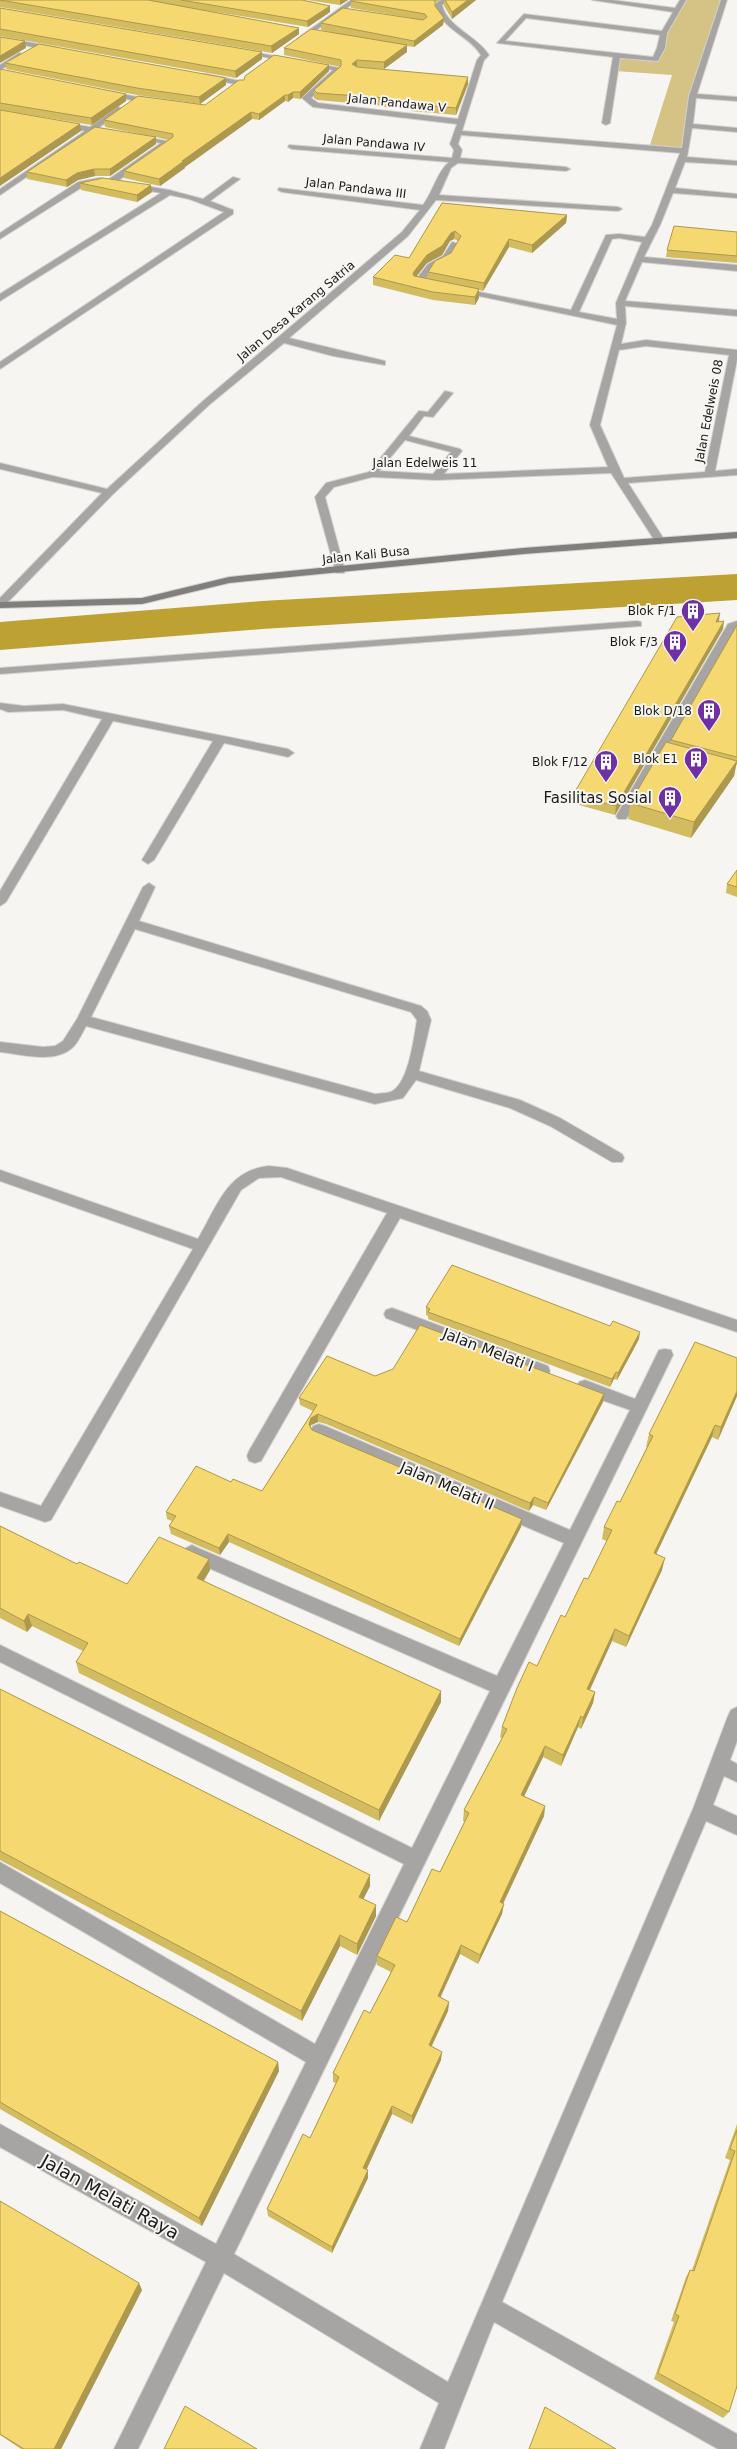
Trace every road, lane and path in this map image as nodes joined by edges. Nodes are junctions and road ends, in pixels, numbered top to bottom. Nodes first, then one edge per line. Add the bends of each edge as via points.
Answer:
1 (355, 0) edge
2 (446, 0) edge
3 (595, 0) edge
4 (683, 0) edge
5 (725, 3) edge
6 (332, 8) dead end
7 (341, 10) junction
8 (677, 10) junction
9 (350, 11) edge
10 (300, 31) edge
11 (310, 32) junction
12 (664, 33) junction
13 (318, 34) edge
14 (0, 39) edge
15 (38, 46) junction
16 (238, 50) edge
17 (66, 51) edge
18 (283, 52) junction
19 (617, 57) junction
20 (262, 67) edge
21 (0, 70) edge
22 (10, 74) edge
23 (202, 76) edge
24 (247, 77) edge
25 (240, 82) junction
26 (233, 88) edge
27 (98, 91) edge
28 (694, 96) junction
29 (137, 99) junction
30 (737, 100) edge
31 (165, 104) edge
32 (53, 122) edge
33 (462, 122) junction
34 (606, 123) dead end
35 (690, 126) junction
36 (90, 129) junction
37 (737, 130) edge
38 (458, 133) junction
39 (117, 134) edge
40 (126, 135) edge
41 (292, 147) dead end
42 (684, 155) junction
43 (454, 161) junction
44 (737, 163) edge
45 (566, 169) dead end
46 (236, 179) dead end
47 (112, 181) junction
48 (282, 190) dead end
49 (671, 190) junction
50 (169, 192) junction
51 (0, 193) edge
52 (737, 196) edge
53 (434, 198) junction
54 (204, 201) junction
55 (427, 208) junction
56 (618, 209) dead end
57 (0, 237) edge
58 (647, 240) junction
59 (455, 244) edge
60 (639, 259) junction
61 (737, 268) edge
62 (0, 298) edge
63 (620, 303) junction
64 (574, 313) junction
65 (737, 313) edge
66 (622, 323) junction
67 (281, 339) junction
68 (616, 348) junction
69 (735, 352) edge
70 (382, 363) dead end
71 (0, 366) edge
72 (448, 392) dead end
73 (403, 437) junction
74 (0, 466) edge
75 (614, 470) junction
76 (737, 472) edge
77 (372, 474) junction
78 (709, 474) junction
79 (436, 477) junction
80 (621, 480) junction
81 (109, 492) junction
82 (737, 535) edge
83 (660, 541) junction
84 (340, 571) junction
85 (0, 605) edge
86 (637, 624) dead end
87 (737, 624) edge
88 (0, 671) edge
89 (0, 706) edge
90 (109, 716) junction
91 (220, 740) junction
92 (288, 753) dead end
93 (622, 816) dead end
94 (148, 860) dead end
95 (149, 887) dead end
96 (0, 902) edge
97 (131, 922) junction
98 (83, 1020) junction
99 (0, 1047) edge
100 (411, 1074) junction
101 (617, 1158) dead end
102 (0, 1174) edge
103 (396, 1211) junction
104 (202, 1246) junction
105 (392, 1314) dead end
106 (737, 1326) edge
107 (665, 1355) dead end
108 (640, 1408) junction
109 (319, 1431) edge
110 (255, 1456) dead end
111 (0, 1499) edge
112 (574, 1540) junction
113 (179, 1547) edge
114 (0, 1653) edge
115 (502, 1687) junction
116 (737, 1716) edge
117 (728, 1769) edge
118 (702, 1809) junction
119 (737, 1826) edge
120 (416, 1860) junction
121 (0, 1872) edge
122 (319, 2058) junction
123 (0, 2135) edge
124 (220, 2258) junction
125 (489, 2307) junction
126 (453, 2398) junction
127 (737, 2447) edge
128 (126, 2449) edge
129 (432, 2449) edge

1 - 7 street
2 - 33 street, Jalan Desa Karang Satria via 437,7 445,20 477,44 485,55 470,79
3 - 8 street
4 - 8 street
5 - 28 street
6 - 7 street
7 - 9 street
7 - 11 street
8 - 12 street
10 - 11 street
11 - 13 street
11 - 18 street
12 - 19 street via 661,48 654,58
12 - 19 street via 524,16 500,43 555,47
14 - 15 street
15 - 17 street
15 - 21 street
16 - 18 street
18 - 20 street
18 - 33 street, Jalan Pandawa V via 337,70 306,98 316,105
19 - 34 street
21 - 22 street
23 - 25 street
24 - 25 street
25 - 26 street
27 - 29 street
28 - 30 street
28 - 35 street
29 - 31 street
29 - 36 street
32 - 36 street
33 - 38 street, Jalan Desa Karang Satria
35 - 37 street
35 - 42 street
36 - 39 street
36 - 51 street
38 - 42 street
38 - 43 street, Jalan Desa Karang Satria
40 - 47 street via 168,142
41 - 43 street, Jalan Pandawa IV
42 - 44 street
42 - 49 street
43 - 45 street, Jalan Pandawa IV
43 - 53 street, Jalan Desa Karang Satria
46 - 54 street
47 - 50 street
47 - 57 street via 93,180 81,184
48 - 55 street, Jalan Pandawa III
49 - 52 street
49 - 58 street via 661,226
50 - 54 street
50 - 62 street
53 - 55 street, Jalan Desa Karang Satria
53 - 56 street
54 - 71 street via 230,211 230,214
55 - 67 street, Jalan Desa Karang Satria via 405,234
58 - 60 street
58 - 64 street via 609,237
59 - 64 street via 446,258 431,266 418,282
60 - 61 street
60 - 63 street
63 - 65 street
63 - 66 street
64 - 66 street
66 - 68 street
67 - 70 street
67 - 81 street, Jalan Desa Karang Satria
68 - 69 street via 646,343
68 - 75 street via 594,425
69 - 78 street, Jalan Edelweis 08
72 - 73 street via 430,415 422,413
73 - 77 street
73 - 79 street via 456,451
74 - 81 street
75 - 79 street, Jalan Edelweis 11
75 - 80 street
76 - 78 street
77 - 79 street, Jalan Edelweis 11
77 - 84 street, Jalan Edelweis 11 via 330,485 320,497
78 - 80 street
80 - 83 street
81 - 85 street, Jalan Desa Karang Satria
82 - 83 street, Jalan Kali Busa
83 - 84 street, Jalan Kali Busa via 524,551
84 - 85 street, Jalan Kali Busa via 229,580 142,601
86 - 88 street
87 - 93 street via 733,624 665,752
89 - 90 street via 21,710 63,707
90 - 91 street
90 - 96 street
91 - 92 street
91 - 94 street
95 - 97 street
97 - 98 street
97 - 100 street via 416,1008 424,1020
98 - 99 street via 68,1044 58,1051
98 - 100 street via 375,1099 401,1092
100 - 101 street via 515,1104 555,1122
102 - 104 street
103 - 104 street via 282,1172 264,1171 236,1186
103 - 106 street
103 - 110 street
104 - 111 street via 45,1515
105 - 108 street, Jalan Melati I
107 - 108 street
108 - 112 street
109 - 112 street, Jalan Melati II
112 - 115 street
113 - 115 street
114 - 120 street
115 - 120 street
116 - 117 street
117 - 118 street
118 - 119 street
118 - 125 street
120 - 122 street
121 - 122 street
122 - 124 street
123 - 124 street, Jalan Melati Raya
124 - 126 street, Jalan Melati Raya
124 - 128 street
125 - 126 street
125 - 127 street
126 - 129 street

